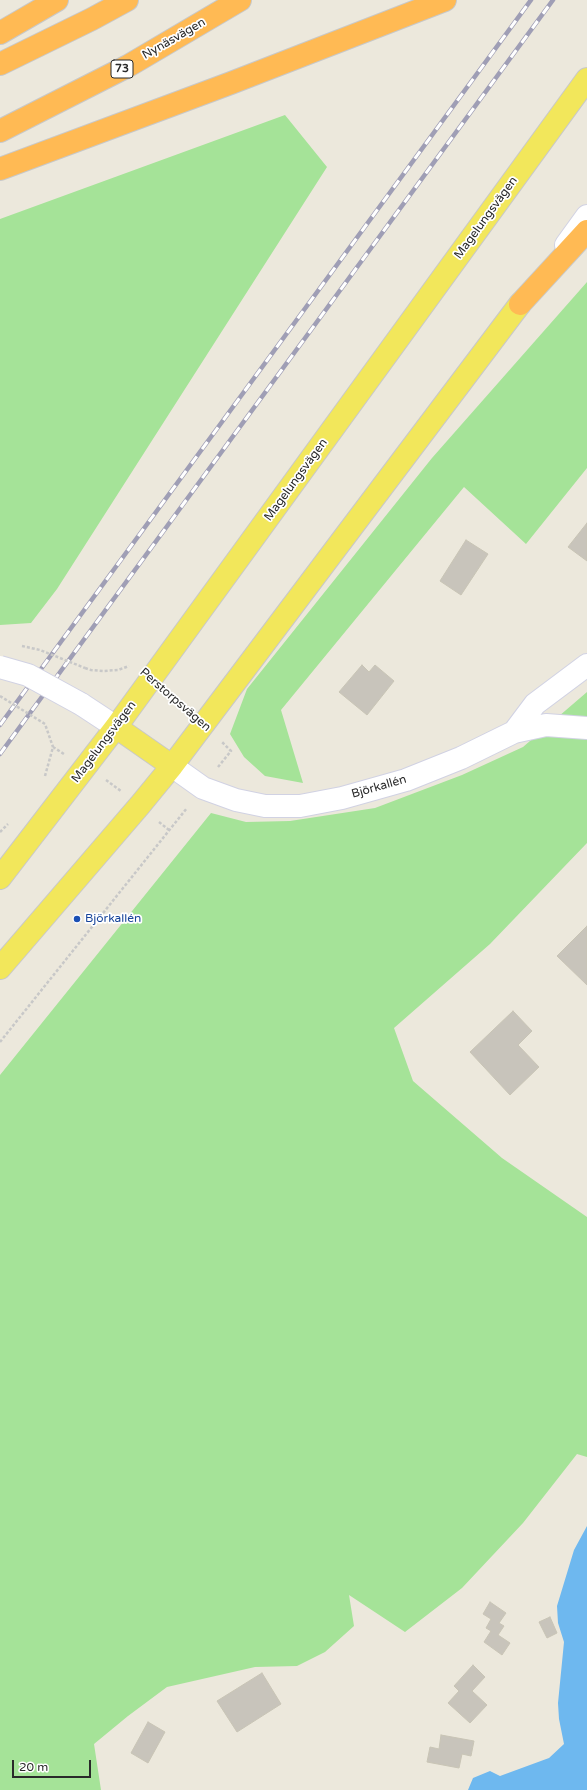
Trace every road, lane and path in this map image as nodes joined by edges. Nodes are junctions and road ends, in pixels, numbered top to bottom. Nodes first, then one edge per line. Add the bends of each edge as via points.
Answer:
1 (57, 0) edge
2 (127, 0) edge
3 (240, 0) edge
4 (437, 3) edge
5 (0, 33) edge
6 (0, 64) edge
7 (587, 79) edge
8 (0, 131) edge
9 (0, 169) edge
10 (587, 216) edge
11 (587, 231) edge
12 (520, 304) junction
13 (21, 645) dead end
14 (587, 666) edge
15 (0, 667) edge
16 (152, 678) junction
17 (0, 696) edge
18 (204, 723) junction
19 (116, 727) junction
20 (587, 728) edge
21 (514, 732) junction
22 (52, 748) dead end
23 (172, 766) junction
24 (203, 788) junction
25 (0, 878) edge
26 (0, 968) edge
27 (0, 1042) edge

1 - 5 highway
2 - 6 highway via 92,20
3 - 8 highway, Nynäsvägen / 73 via 128,66
4 - 9 highway
7 - 16 main road, Magelungsvägen
10 - 12 street
11 - 12 highway
12 - 18 main road
13 - 16 path, Perstorpsvägen, bridge via 91,670 118,670 134,665
14 - 21 street via 535,704
15 - 19 street, bridge via 28,675
16 - 18 path, Perstorpsvägen
16 - 19 main road, Magelungsvägen
17 - 22 path, bridge via 46,724
18 - 23 main road
18 - 24 path, Perstorpsvägen via 231,750
19 - 23 main road
19 - 25 main road, Magelungsvägen
20 - 21 street, Björkallén via 546,725
21 - 24 street, Björkallén via 461,758 406,780 342,798 300,806 265,806 236,800
23 - 24 street, Björkallén
23 - 26 main road
24 - 27 path

